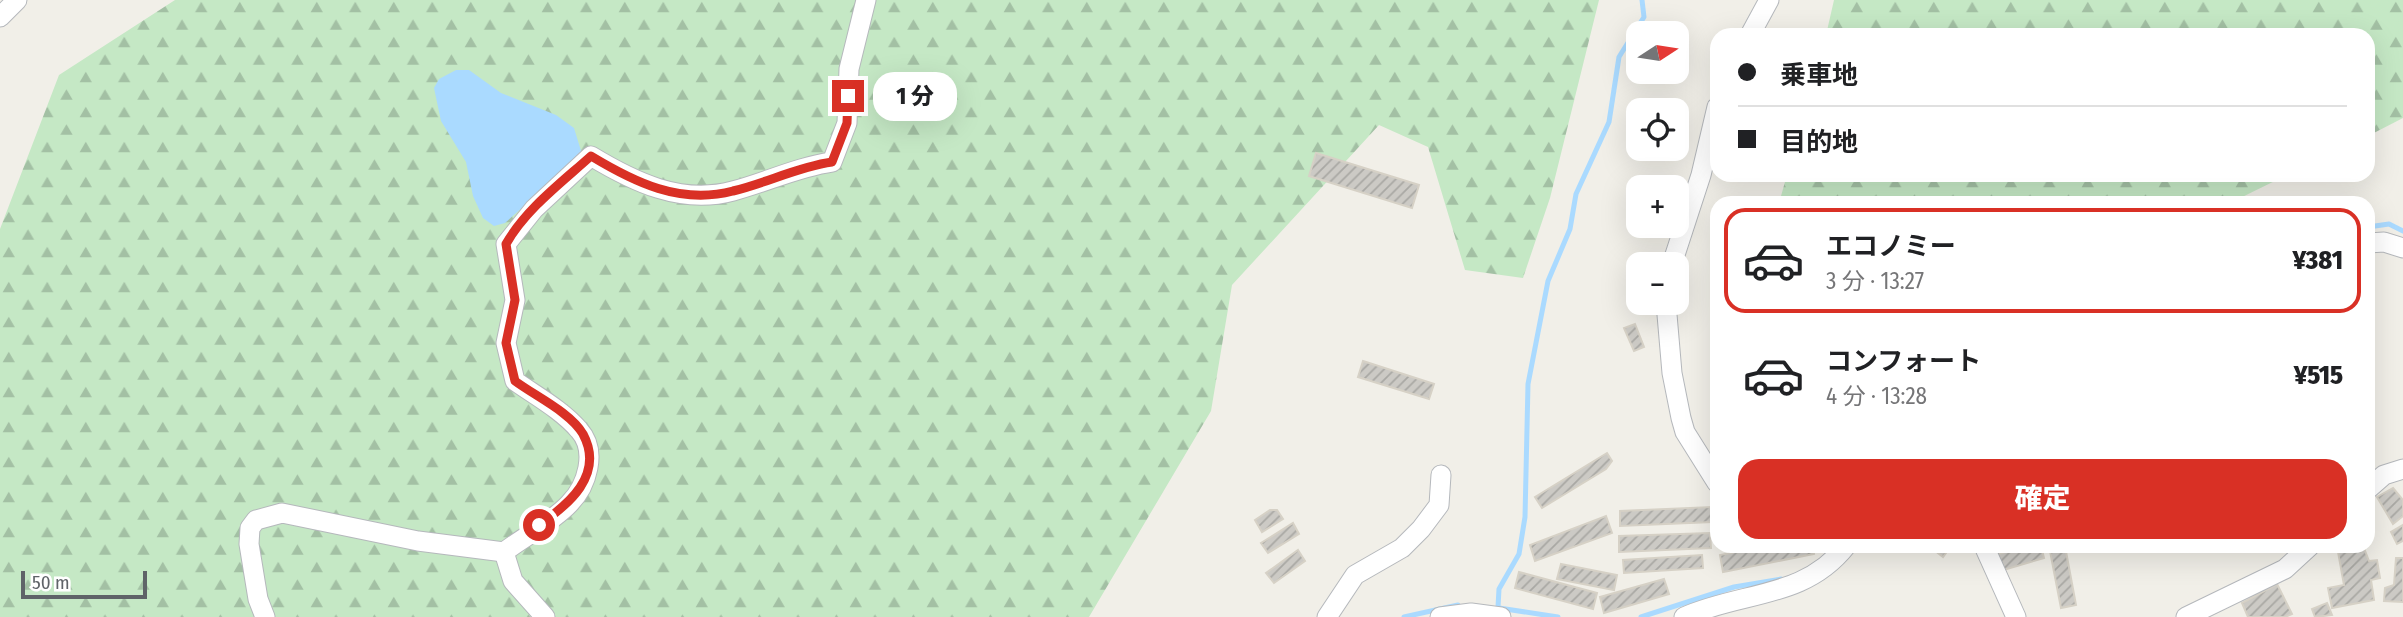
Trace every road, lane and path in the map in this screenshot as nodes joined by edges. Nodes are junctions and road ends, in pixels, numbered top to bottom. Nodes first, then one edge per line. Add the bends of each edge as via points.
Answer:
1 (17, 0) edge
2 (866, 0) edge
3 (1769, 0) edge
4 (0, 17) edge
5 (1754, 28) edge
6 (1710, 137) edge
7 (2375, 243) edge
8 (2403, 248) edge
9 (1676, 252) edge
10 (1667, 315) edge
11 (2403, 469) edge
12 (1710, 472) edge
13 (1441, 475) dead end
14 (2375, 483) edge
15 (504, 552) junction
16 (1840, 553) edge
17 (1987, 553) edge
18 (2303, 553) edge
19 (265, 617) edge
20 (545, 617) edge
21 (1327, 617) edge
22 (1440, 617) edge
23 (1501, 617) edge
24 (1684, 617) edge
25 (2016, 617) edge
26 (2186, 617) edge

1 - 4 street
2 - 15 street via 849,69 847,123 832,162 806,166 737,191 697,193 649,188 591,156 511,235 506,244 515,300 506,343 515,381 567,418 582,433 589,452 585,481 569,504
3 - 5 street
6 - 9 street
7 - 8 street
10 - 12 street via 1681,418
11 - 14 street
13 - 21 street via 1439,505 1420,529 1402,548 1355,575
15 - 19 street via 418,541 282,513 256,520 250,528 249,544
15 - 20 street via 513,581
16 - 24 street via 1814,577 1795,585 1720,602
17 - 25 street
18 - 26 street via 2285,569
22 - 23 street via 1471,613

